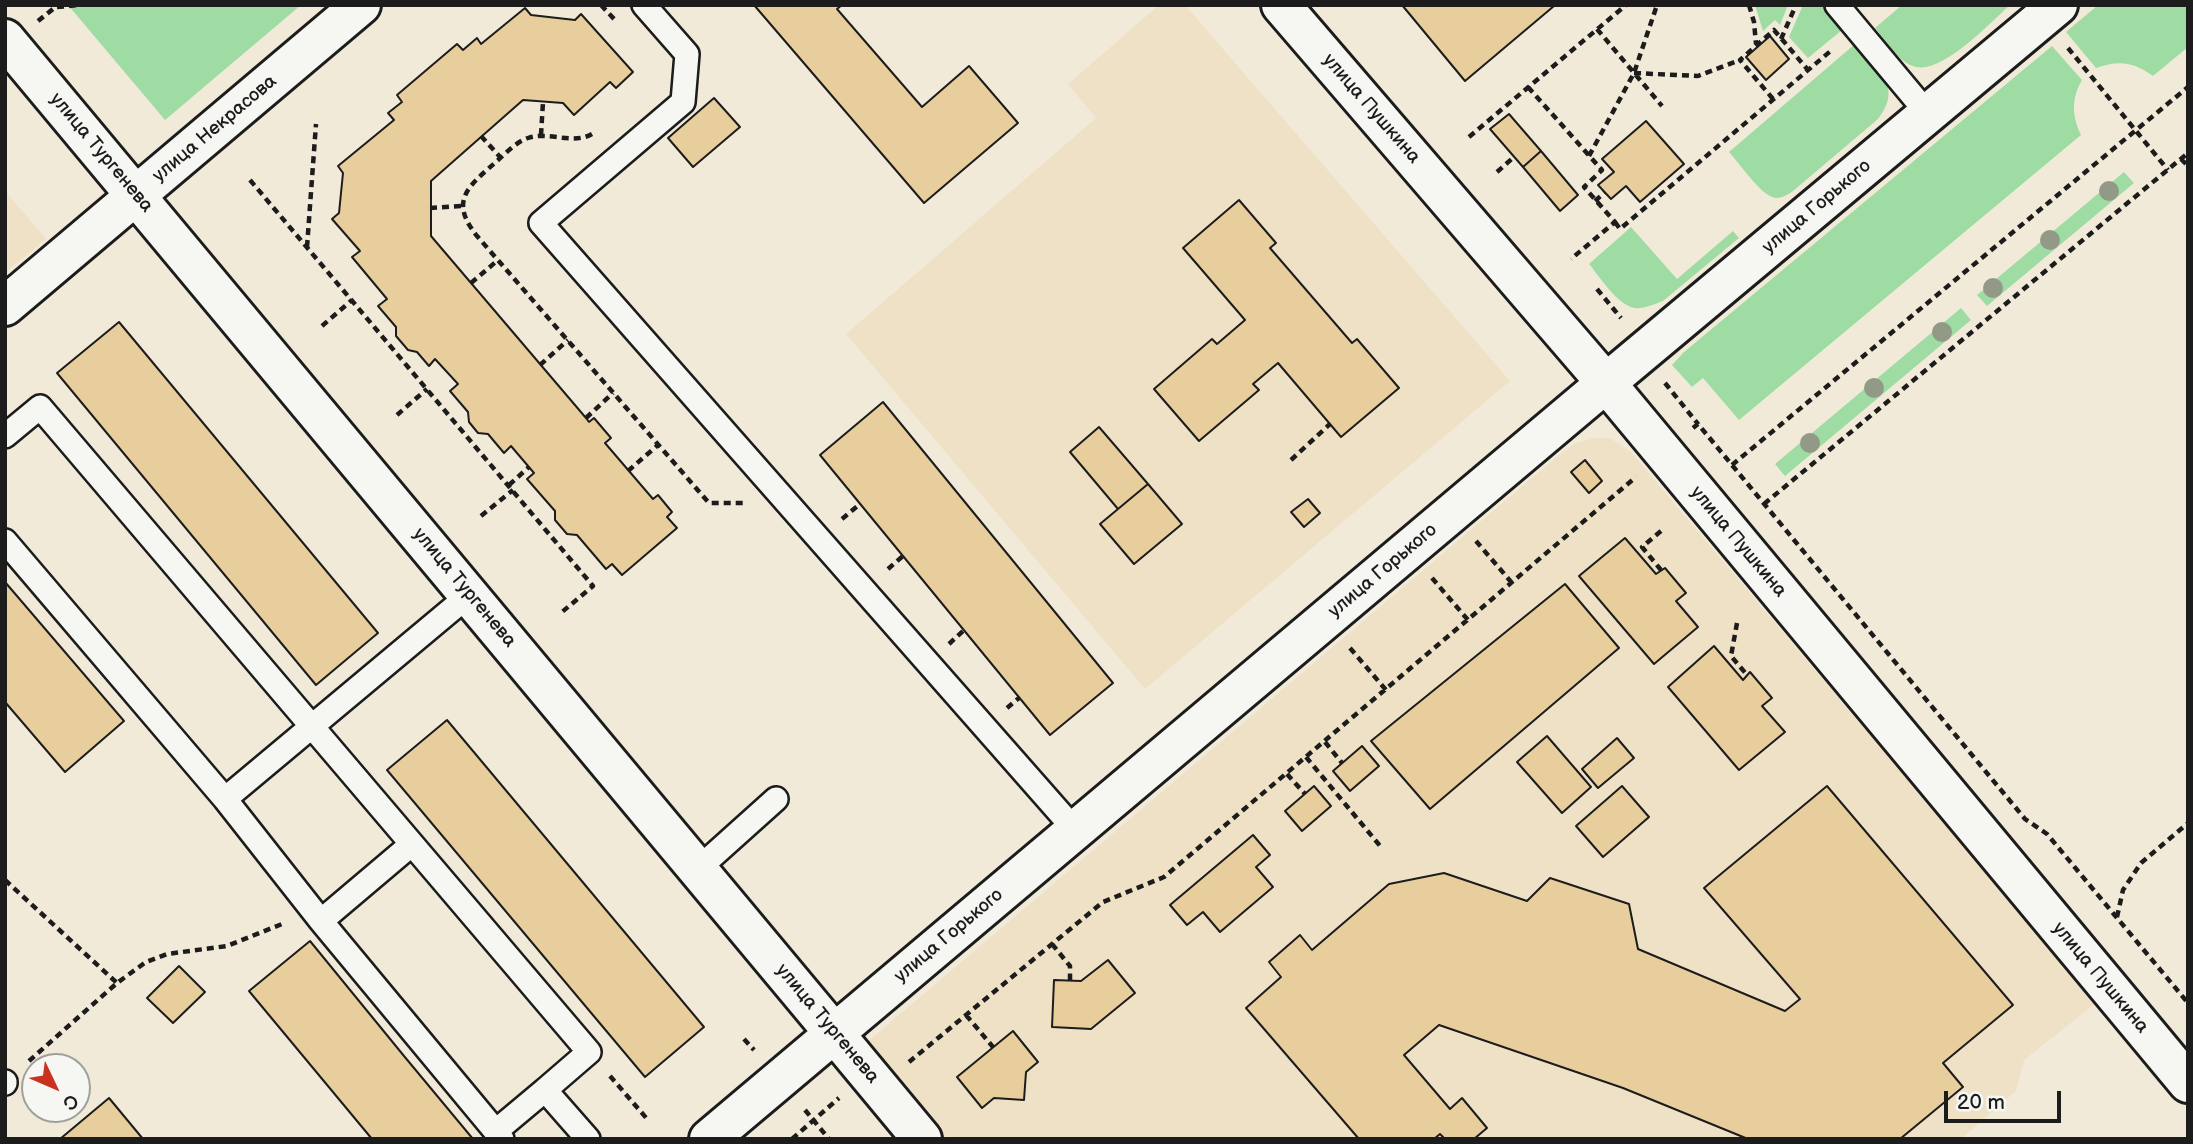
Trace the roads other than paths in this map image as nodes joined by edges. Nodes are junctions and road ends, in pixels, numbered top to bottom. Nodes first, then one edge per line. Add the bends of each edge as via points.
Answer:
1 (361, 5) edge
2 (644, 5) edge
3 (1281, 5) edge
4 (1837, 5) edge
5 (2050, 12) edge
6 (5, 38) edge
7 (1928, 114) junction
8 (136, 195) junction
9 (5, 306) edge
10 (1606, 383) junction
11 (5, 436) edge
12 (5, 541) edge
13 (469, 595) junction
14 (312, 726) junction
15 (225, 799) junction
16 (776, 799) dead end
17 (1075, 830) junction
18 (412, 844) junction
19 (698, 869) junction
20 (321, 921) junction
21 (834, 1033) junction
22 (2188, 1083) edge
23 (545, 1090) junction
24 (499, 1135) edge
25 (588, 1139) edge
26 (709, 1139) edge
27 (922, 1139) edge

1 - 8 street, улица Некрасова
2 - 17 lane via 687,54 683,102 541,223
3 - 10 street, улица Пушкина
4 - 7 lane
5 - 7 street, улица Горького
6 - 8 street, улица Тургенева
7 - 10 street, улица Горького
8 - 9 street, улица Некрасова
8 - 13 street, улица Тургенева
10 - 17 street, улица Горького
10 - 22 street, улица Пушкина
11 - 14 lane via 40,407
12 - 15 lane
13 - 14 lane
13 - 19 street, улица Тургенева
14 - 15 lane
14 - 18 lane
15 - 20 lane
16 - 19 lane
17 - 21 street, улица Горького
18 - 20 lane
18 - 23 lane via 589,1052
19 - 21 street, улица Тургенева
20 - 24 lane
21 - 26 street, улица Горького
21 - 27 street, улица Тургенева
23 - 24 lane
23 - 25 lane

